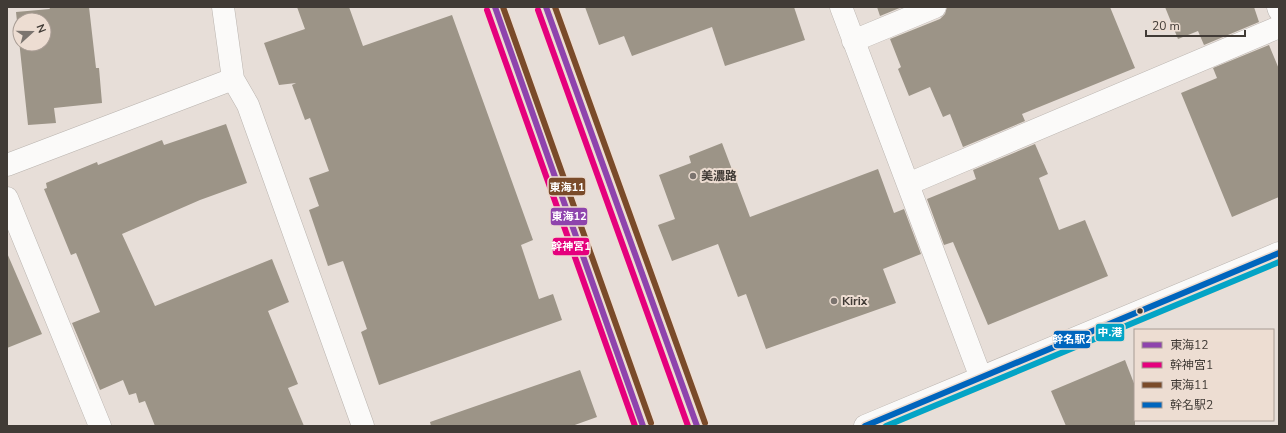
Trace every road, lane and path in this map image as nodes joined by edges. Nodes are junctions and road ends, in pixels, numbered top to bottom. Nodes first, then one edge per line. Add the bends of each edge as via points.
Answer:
1 (223, 7) edge
2 (495, 7) edge
3 (546, 7) edge
4 (840, 7) edge
5 (935, 7) edge
6 (1279, 27) edge
7 (853, 41) junction
8 (233, 80) junction
9 (7, 165) edge
10 (908, 184) junction
11 (7, 198) edge
12 (1279, 253) edge
13 (981, 378) junction
14 (100, 426) edge
15 (364, 426) edge
16 (643, 426) edge
17 (697, 426) edge
18 (865, 426) edge

1 - 8 street
2 - 16 street
3 - 17 street
4 - 7 street
5 - 7 street
6 - 10 street
7 - 10 street
8 - 9 street
8 - 15 street via 248,105
10 - 13 street
11 - 14 street
12 - 13 street
13 - 18 street

